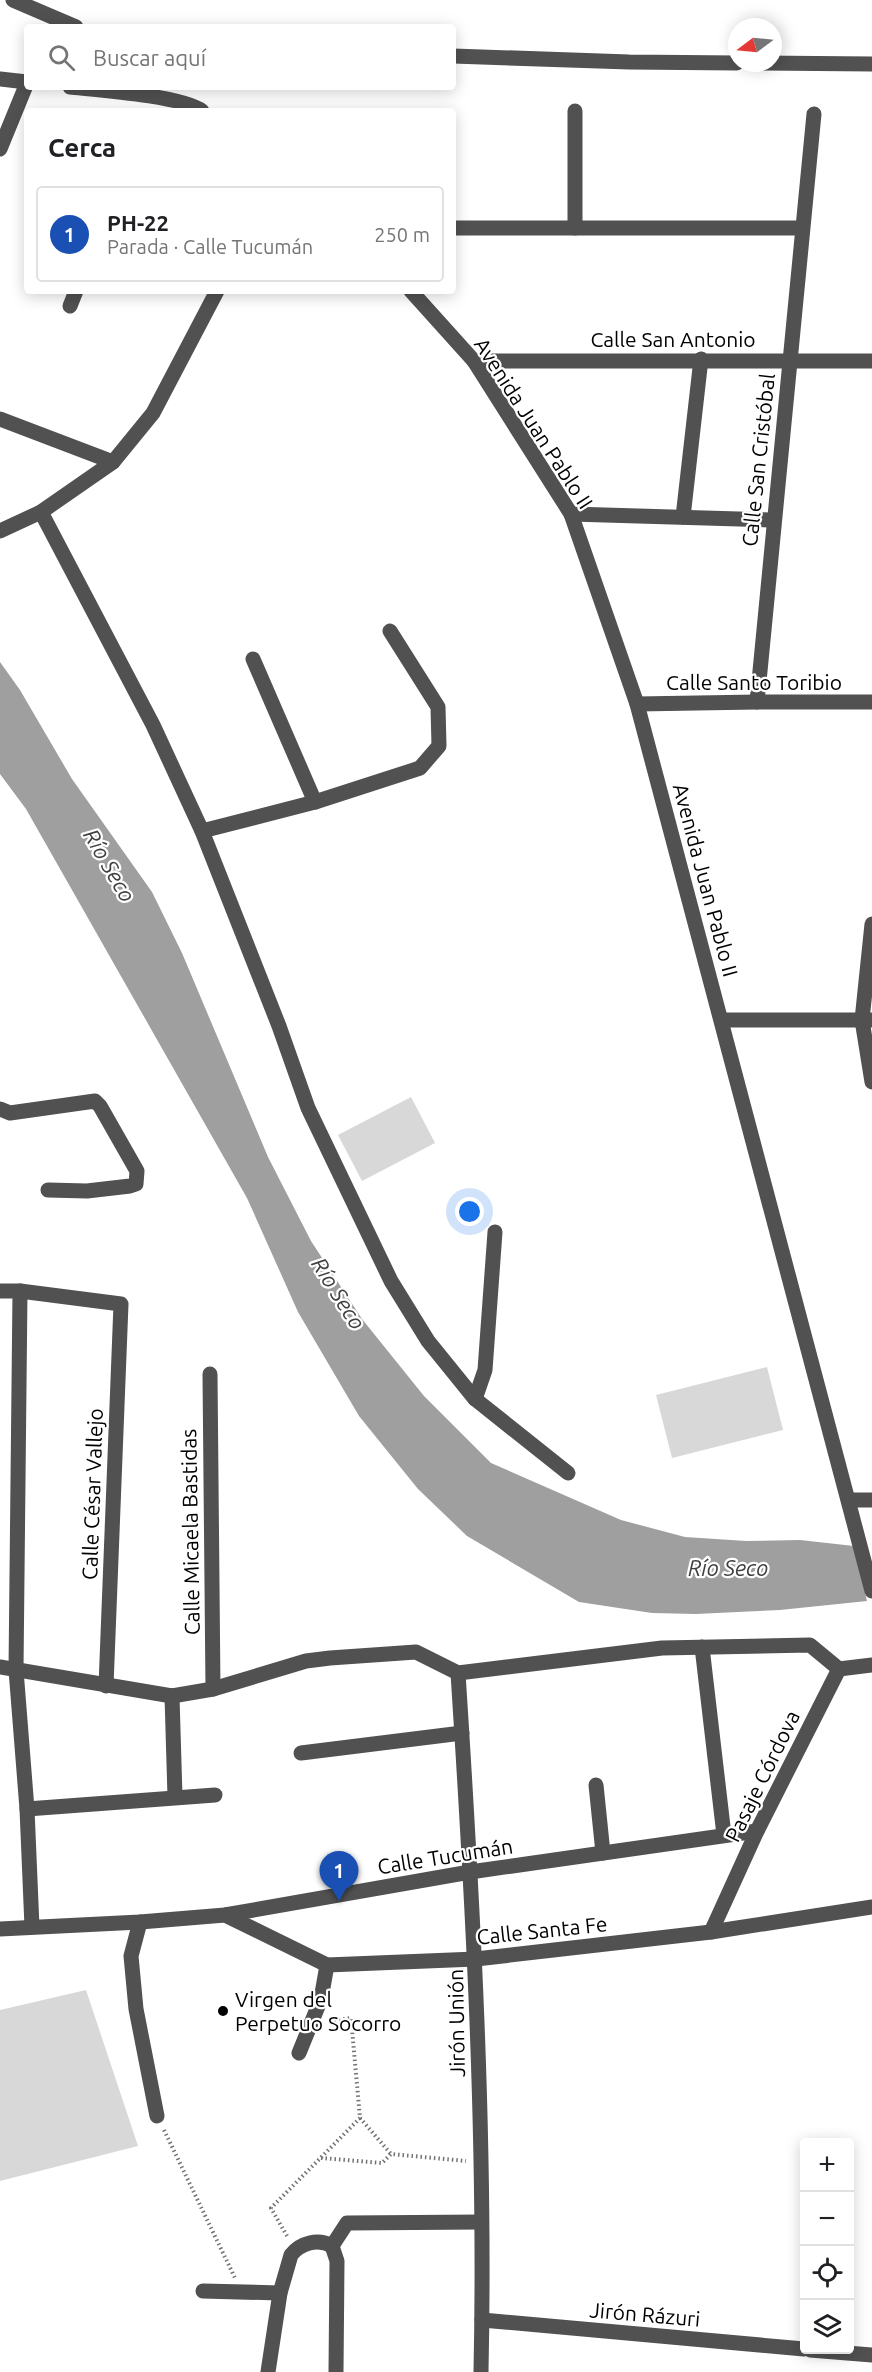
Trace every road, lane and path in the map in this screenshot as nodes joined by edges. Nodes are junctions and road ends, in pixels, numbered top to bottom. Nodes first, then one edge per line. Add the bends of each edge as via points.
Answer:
1 (13, 0) edge
2 (69, 24) edge
3 (456, 56) edge
4 (728, 63) edge
5 (782, 63) edge
6 (872, 64) edge
7 (0, 79) edge
8 (24, 83) edge
9 (24, 90) edge
10 (84, 90) edge
11 (147, 104) edge
12 (198, 108) edge
13 (575, 111) dead end
14 (814, 114) dead end
15 (0, 150) edge
16 (456, 228) edge
17 (575, 228) junction
18 (802, 228) junction
19 (75, 294) edge
20 (215, 294) edge
21 (414, 294) edge
22 (70, 306) dead end
23 (701, 359) junction
24 (789, 360) junction
25 (474, 361) junction
26 (872, 361) edge
27 (0, 419) edge
28 (113, 462) junction
29 (41, 512) junction
30 (571, 513) junction
31 (683, 517) junction
32 (773, 520) junction
33 (0, 531) edge
34 (390, 631) dead end
35 (253, 658) dead end
36 (757, 702) junction
37 (872, 702) edge
38 (637, 704) junction
39 (315, 802) junction
40 (202, 831) junction
41 (872, 924) edge
42 (722, 1020) junction
43 (867, 1020) edge
44 (872, 1082) edge
45 (0, 1109) edge
46 (48, 1190) dead end
47 (495, 1232) dead end
48 (0, 1290) edge
49 (20, 1291) junction
50 (210, 1374) dead end
51 (475, 1399) junction
52 (568, 1473) dead end
53 (849, 1500) junction
54 (872, 1500) edge
55 (872, 1591) edge
56 (702, 1647) junction
57 (872, 1665) edge
58 (0, 1667) edge
59 (839, 1669) junction
60 (16, 1670) junction
61 (458, 1673) junction
62 (106, 1686) junction
63 (213, 1689) junction
64 (172, 1696) junction
65 (462, 1733) junction
66 (301, 1753) dead end
67 (596, 1785) dead end
68 (215, 1796) dead end
69 (175, 1797) junction
70 (27, 1809) junction
71 (757, 1831) junction
72 (724, 1835) junction
73 (603, 1853) junction
74 (470, 1872) junction
75 (872, 1907) edge
76 (225, 1915) junction
77 (140, 1922) junction
78 (32, 1927) junction
79 (0, 1929) edge
80 (711, 1932) junction
81 (476, 1959) junction
82 (327, 1965) junction
83 (311, 2024) junction
84 (299, 2053) dead end
85 (157, 2116) joint
86 (360, 2118) junction
87 (391, 2154) junction
88 (321, 2158) junction
89 (481, 2162) junction
90 (481, 2222) junction
91 (332, 2246) junction
92 (295, 2250) junction
93 (203, 2291) dead end
94 (242, 2292) junction
95 (280, 2293) junction
96 (482, 2320) junction
97 (800, 2349) edge
98 (854, 2353) edge
99 (872, 2355) edge
100 (268, 2372) edge
101 (336, 2372) edge
102 (481, 2372) edge

1 - 2 street
3 - 4 street
5 - 6 street
7 - 8 street
9 - 15 street
10 - 11 street
11 - 12 street
13 - 17 street
14 - 18 street, Calle San Cristóbal
16 - 17 street
17 - 18 street
18 - 24 street, Calle San Cristóbal
19 - 22 street
20 - 28 street via 153,413
21 - 25 street, Avenida Juan Pablo II
23 - 24 street, Calle San Antonio
23 - 25 street, Calle San Antonio
23 - 31 street
24 - 26 street, Calle San Antonio
24 - 32 street, Calle San Cristóbal
25 - 30 street, Avenida Juan Pablo II
27 - 28 street
28 - 29 street
29 - 33 street
29 - 40 street via 153,725
30 - 31 street
30 - 38 street, Avenida Juan Pablo II
31 - 32 street
32 - 36 street, Calle San Cristóbal
34 - 39 street via 438,707 439,746 420,768
35 - 39 street
36 - 37 street, Calle Santo Toribio
36 - 38 street, Calle Santo Toribio
38 - 42 street, Avenida Juan Pablo II
39 - 40 street
40 - 51 street via 308,1108 386,1270 428,1341
41 - 43 street
42 - 43 street
42 - 53 street, Avenida Juan Pablo II
43 - 44 street
45 - 46 street via 10,1113 95,1101 137,1171 136,1184 130,1186
47 - 51 street via 485,1370
48 - 49 street
49 - 60 street
49 - 62 street, Calle César Vallejo via 121,1304
50 - 63 street, Calle Micaela Bastidas
51 - 52 street
53 - 54 street
53 - 55 street, Avenida Juan Pablo II
56 - 59 street via 810,1645
56 - 61 street via 662,1648
56 - 72 street
57 - 59 street
58 - 60 street
59 - 71 street, Pasaje Córdova
60 - 62 street
60 - 70 street
61 - 63 street via 416,1652 306,1661
61 - 65 street, Jirón Unión
62 - 64 street
63 - 64 street
64 - 69 street
65 - 66 street
65 - 74 street, Jirón Unión
67 - 73 street
68 - 69 street
69 - 70 street
70 - 78 street
71 - 72 street, Calle Tucumán
71 - 80 street, Pasaje Córdova
72 - 73 street, Calle Tucumán
73 - 74 street, Calle Tucumán
74 - 76 street, Calle Tucumán
74 - 81 street, Jirón Unión
75 - 80 street, Calle Santa Fe
76 - 77 street, Calle Tucumán
76 - 82 street, Calle Santa Fe
77 - 78 street, Calle Tucumán
77 - 85 street via 131,1956 136,2009
78 - 79 street, Calle Tucumán
80 - 81 street, Calle Santa Fe
81 - 82 street, Calle Santa Fe
81 - 89 street, Jirón Unión
82 - 83 street via 321,1999
83 - 84 street
83 - 86 path via 351,2018
85 - 94 path
86 - 87 path
86 - 88 path
87 - 88 path via 382,2163
87 - 89 path
88 - 92 path via 272,2208
89 - 90 street, Jirón Unión
90 - 91 street via 347,2223
90 - 96 street, Jirón Unión
91 - 92 street via 315,2242
91 - 101 street via 337,2261
92 - 95 street
93 - 94 street
94 - 95 street
95 - 100 street
96 - 97 street, Jirón Rázuri
96 - 102 street, Jirón Unión
98 - 99 street

